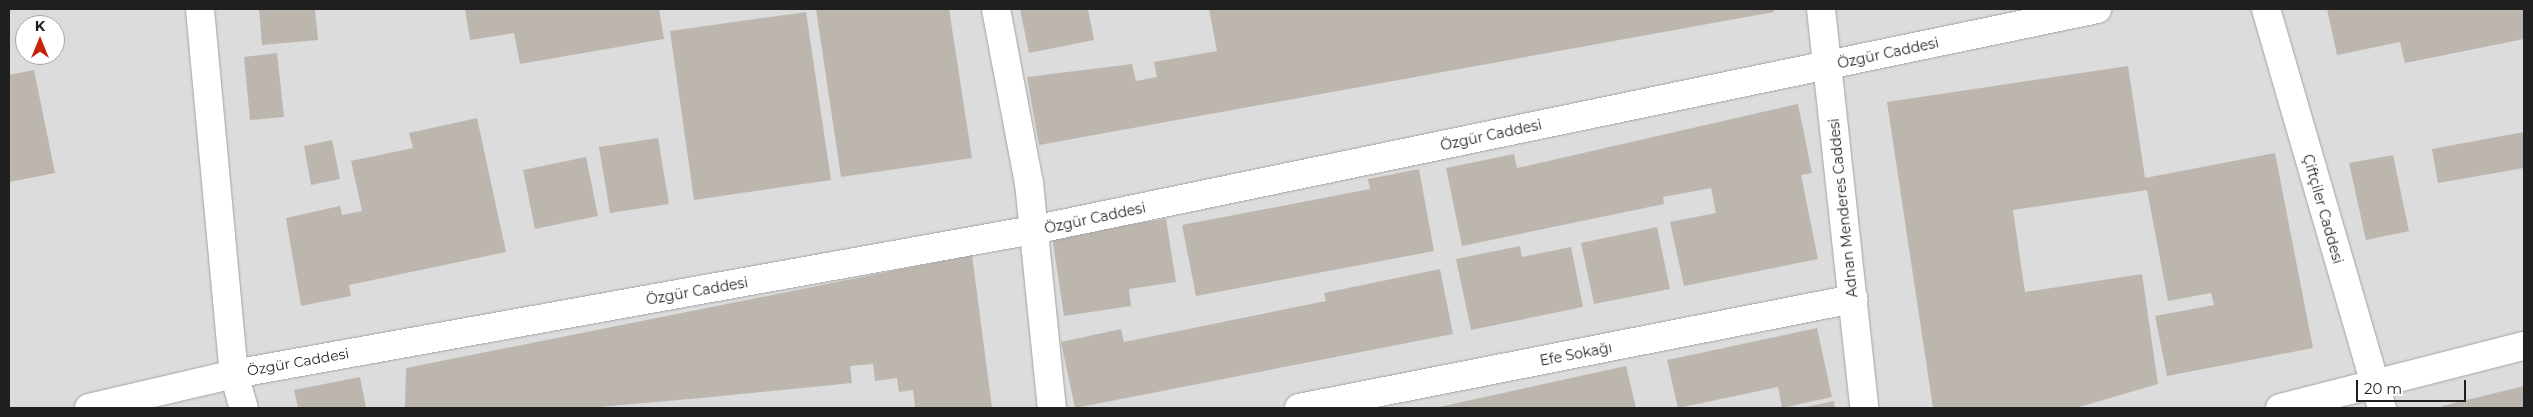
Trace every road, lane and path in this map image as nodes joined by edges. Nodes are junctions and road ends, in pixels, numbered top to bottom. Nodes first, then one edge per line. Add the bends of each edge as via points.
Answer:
1 (200, 9) edge
2 (996, 9) edge
3 (1821, 9) edge
4 (2097, 9) edge
5 (2266, 9) edge
6 (1827, 66) junction
7 (1033, 230) junction
8 (1853, 299) junction
9 (2524, 346) edge
10 (234, 374) junction
11 (2378, 396) edge
12 (90, 408) edge
13 (244, 408) edge
14 (1052, 408) edge
15 (1299, 408) edge
16 (1864, 408) edge
17 (2280, 408) edge

1 - 10 street
2 - 7 street
3 - 6 street, Adnan Menderes Caddesi
4 - 6 street, Özgür Caddesi
5 - 11 street, Çiftçiler Caddesi
6 - 7 street, Özgür Caddesi
6 - 8 street, Adnan Menderes Caddesi
7 - 10 street, Özgür Caddesi
7 - 14 street
8 - 15 street, Efe Sokağı
8 - 16 street, Adnan Menderes Caddesi
9 - 11 street
10 - 12 street, Özgür Caddesi
10 - 13 street
11 - 17 street

